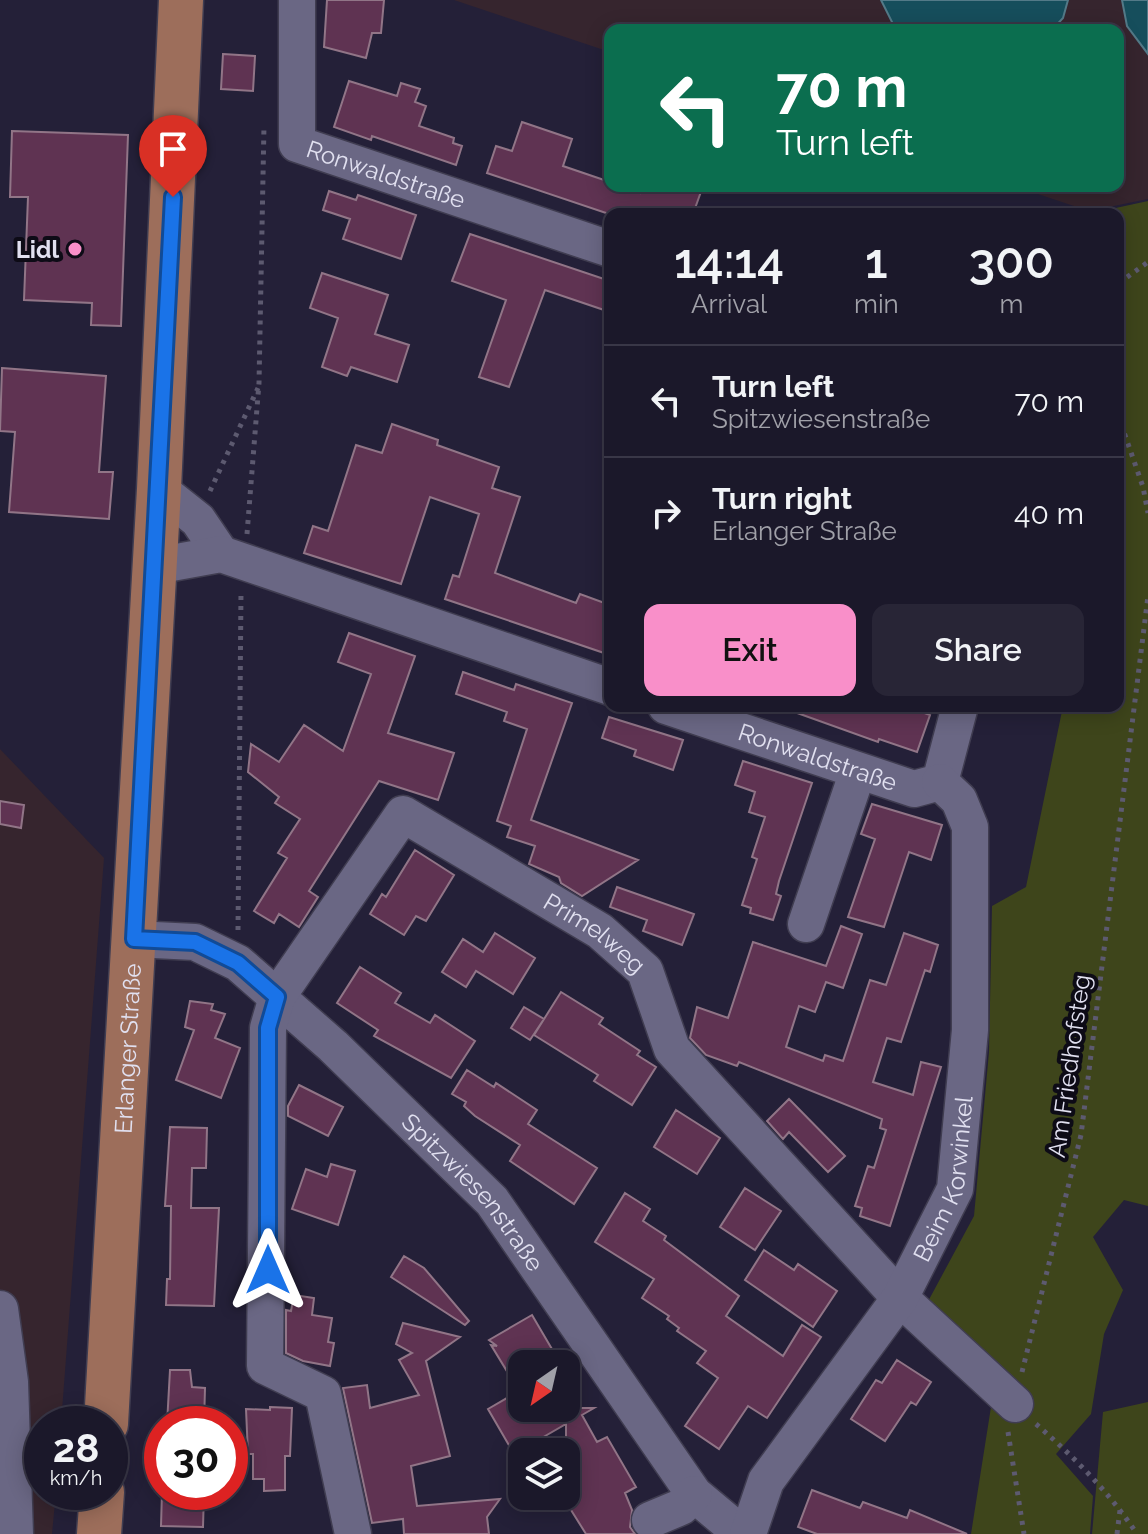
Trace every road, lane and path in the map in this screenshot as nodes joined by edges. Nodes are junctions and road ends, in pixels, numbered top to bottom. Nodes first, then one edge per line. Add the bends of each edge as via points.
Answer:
1 (181, 0) edge
2 (297, 0) edge
3 (264, 112) dead end
4 (604, 247) edge
5 (1148, 262) edge
6 (1124, 279) edge
7 (1124, 432) edge
8 (159, 489) junction
9 (1148, 513) edge
10 (233, 559) junction
11 (155, 566) junction
12 (1148, 596) edge
13 (604, 685) edge
14 (684, 712) edge
15 (958, 712) edge
16 (858, 771) junction
17 (940, 782) junction
18 (806, 924) dead end
19 (134, 939) junction
20 (238, 963) junction
21 (277, 997) junction
22 (900, 1298) junction
23 (0, 1309) edge
24 (1015, 1404) junction
25 (107, 1406) edge
26 (694, 1494) junction
27 (1120, 1509) junction
28 (101, 1510) edge
29 (650, 1520) dead end
30 (15, 1534) edge
31 (99, 1534) edge
32 (353, 1534) edge
33 (742, 1534) edge
34 (748, 1534) edge
35 (1024, 1534) edge
36 (1117, 1534) edge
37 (1137, 1534) edge

1 - 8 main road, Erlanger Straße
2 - 4 street, Ronwaldstraße via 297,144
3 - 10 path via 259,383
5 - 6 path
7 - 9 path
8 - 10 street via 198,520
8 - 11 main road, Erlanger Straße
10 - 11 street
10 - 13 street
10 - 20 path
11 - 19 main road, Erlanger Straße
12 - 24 path, Am Friedhofsteg via 1081,1135
14 - 16 street, Ronwaldstraße
15 - 17 street
16 - 17 street, Ronwaldstraße via 914,789
16 - 18 street
17 - 22 street, Beim Korwinkel via 959,800 970,827 970,1030 955,1189
19 - 20 street, Spitzwiesenstraße via 195,942
19 - 25 main road, Erlanger Straße
20 - 21 street, Spitzwiesenstraße
21 - 22 street, Primelweg via 403,814 600,931 645,971 672,1049
21 - 26 street, Spitzwiesenstraße via 492,1201
21 - 32 street via 268,1028 265,1366 323,1394
22 - 24 street, Primelweg
22 - 34 street, Beim Korwinkel via 766,1481
23 - 30 street via 10,1382
24 - 27 path via 1072,1455
24 - 35 path, Am Friedhofsteg via 1008,1432
26 - 29 street via 681,1507
26 - 33 street, Spitzwiesenstraße
27 - 36 path
27 - 37 path
28 - 31 main road

